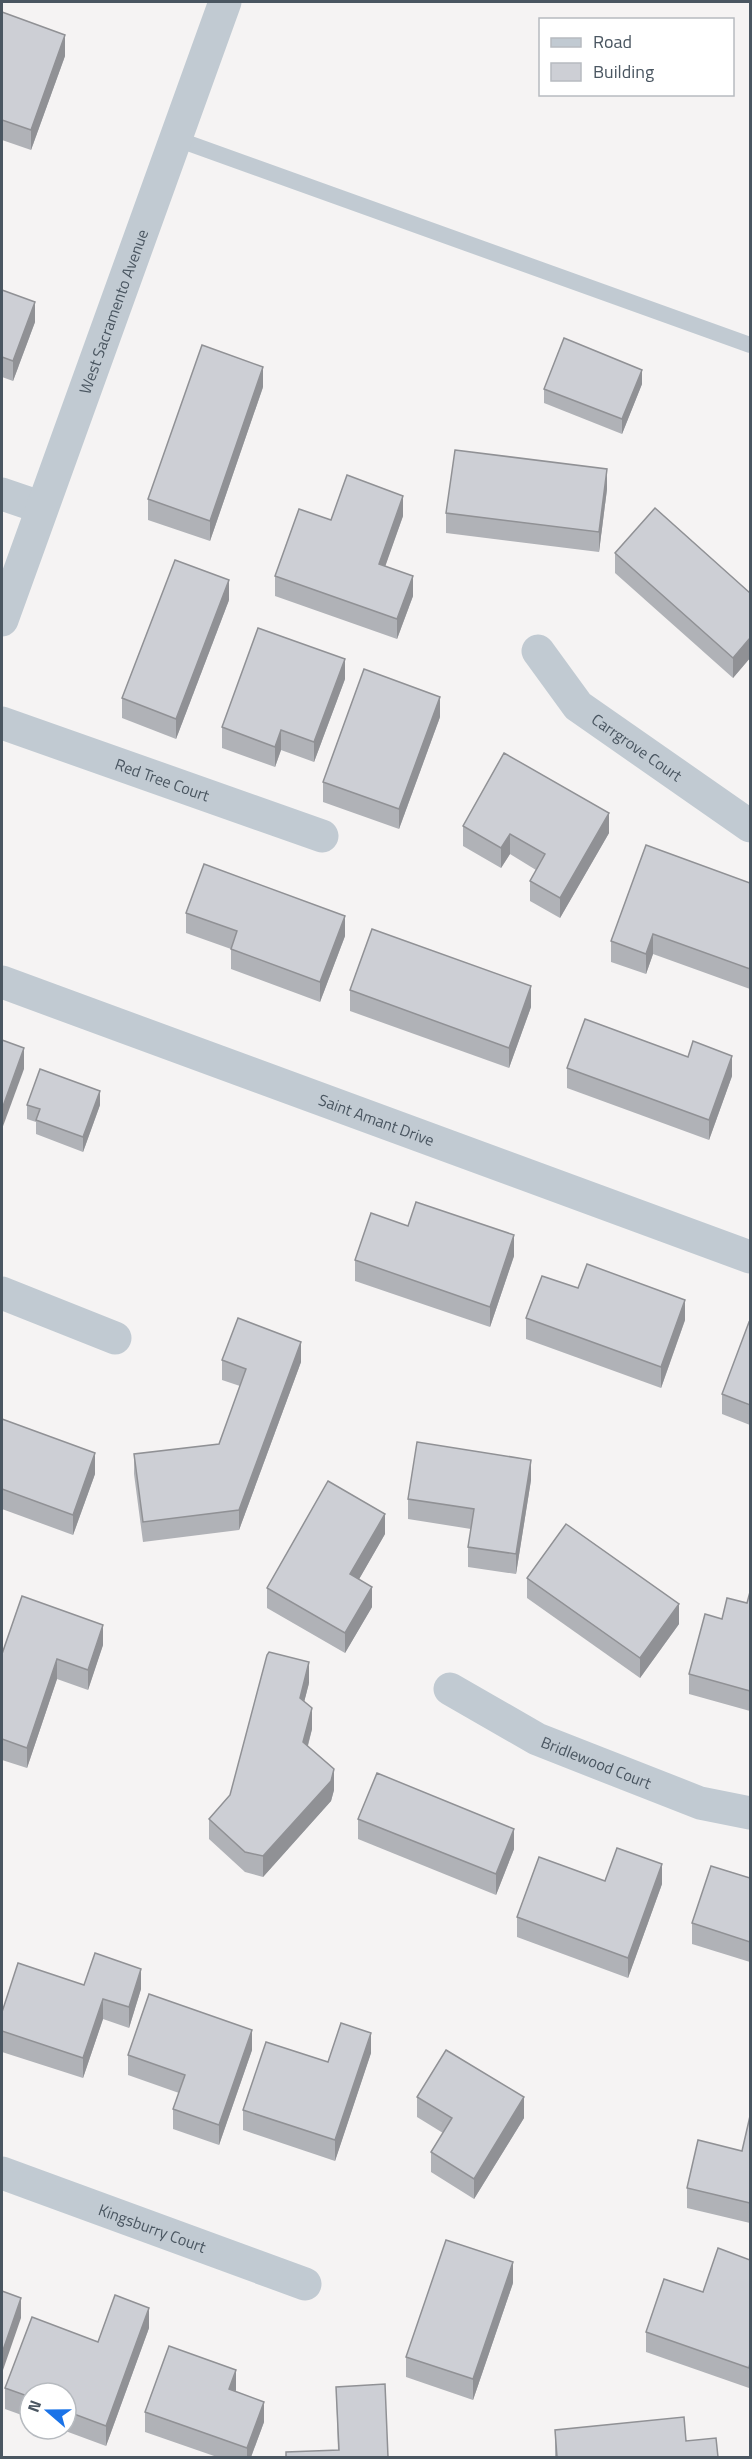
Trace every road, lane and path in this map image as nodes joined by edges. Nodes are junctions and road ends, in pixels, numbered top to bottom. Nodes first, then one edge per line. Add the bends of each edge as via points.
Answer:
1 (218, 3) edge
2 (174, 138) junction
3 (750, 345) edge
4 (2, 494) edge
5 (40, 507) junction
6 (2, 620) edge
7 (538, 651) dead end
8 (2, 723) edge
9 (750, 826) edge
10 (322, 836) dead end
11 (2, 982) edge
12 (750, 1257) edge
13 (2, 1293) edge
14 (115, 1338) dead end
15 (450, 1689) dead end
16 (750, 1813) edge
17 (2, 2173) edge
18 (305, 2284) dead end

1 - 2 street, West Sacramento Avenue
2 - 3 lane
2 - 5 street, West Sacramento Avenue
4 - 5 street
5 - 6 street, West Sacramento Avenue
7 - 9 street, Carrgrove Court via 578,706
8 - 10 street, Red Tree Court
11 - 12 street, Saint Amant Drive
13 - 14 street
15 - 16 street, Bridlewood Court via 537,1739 700,1803
17 - 18 street, Kingsburry Court

